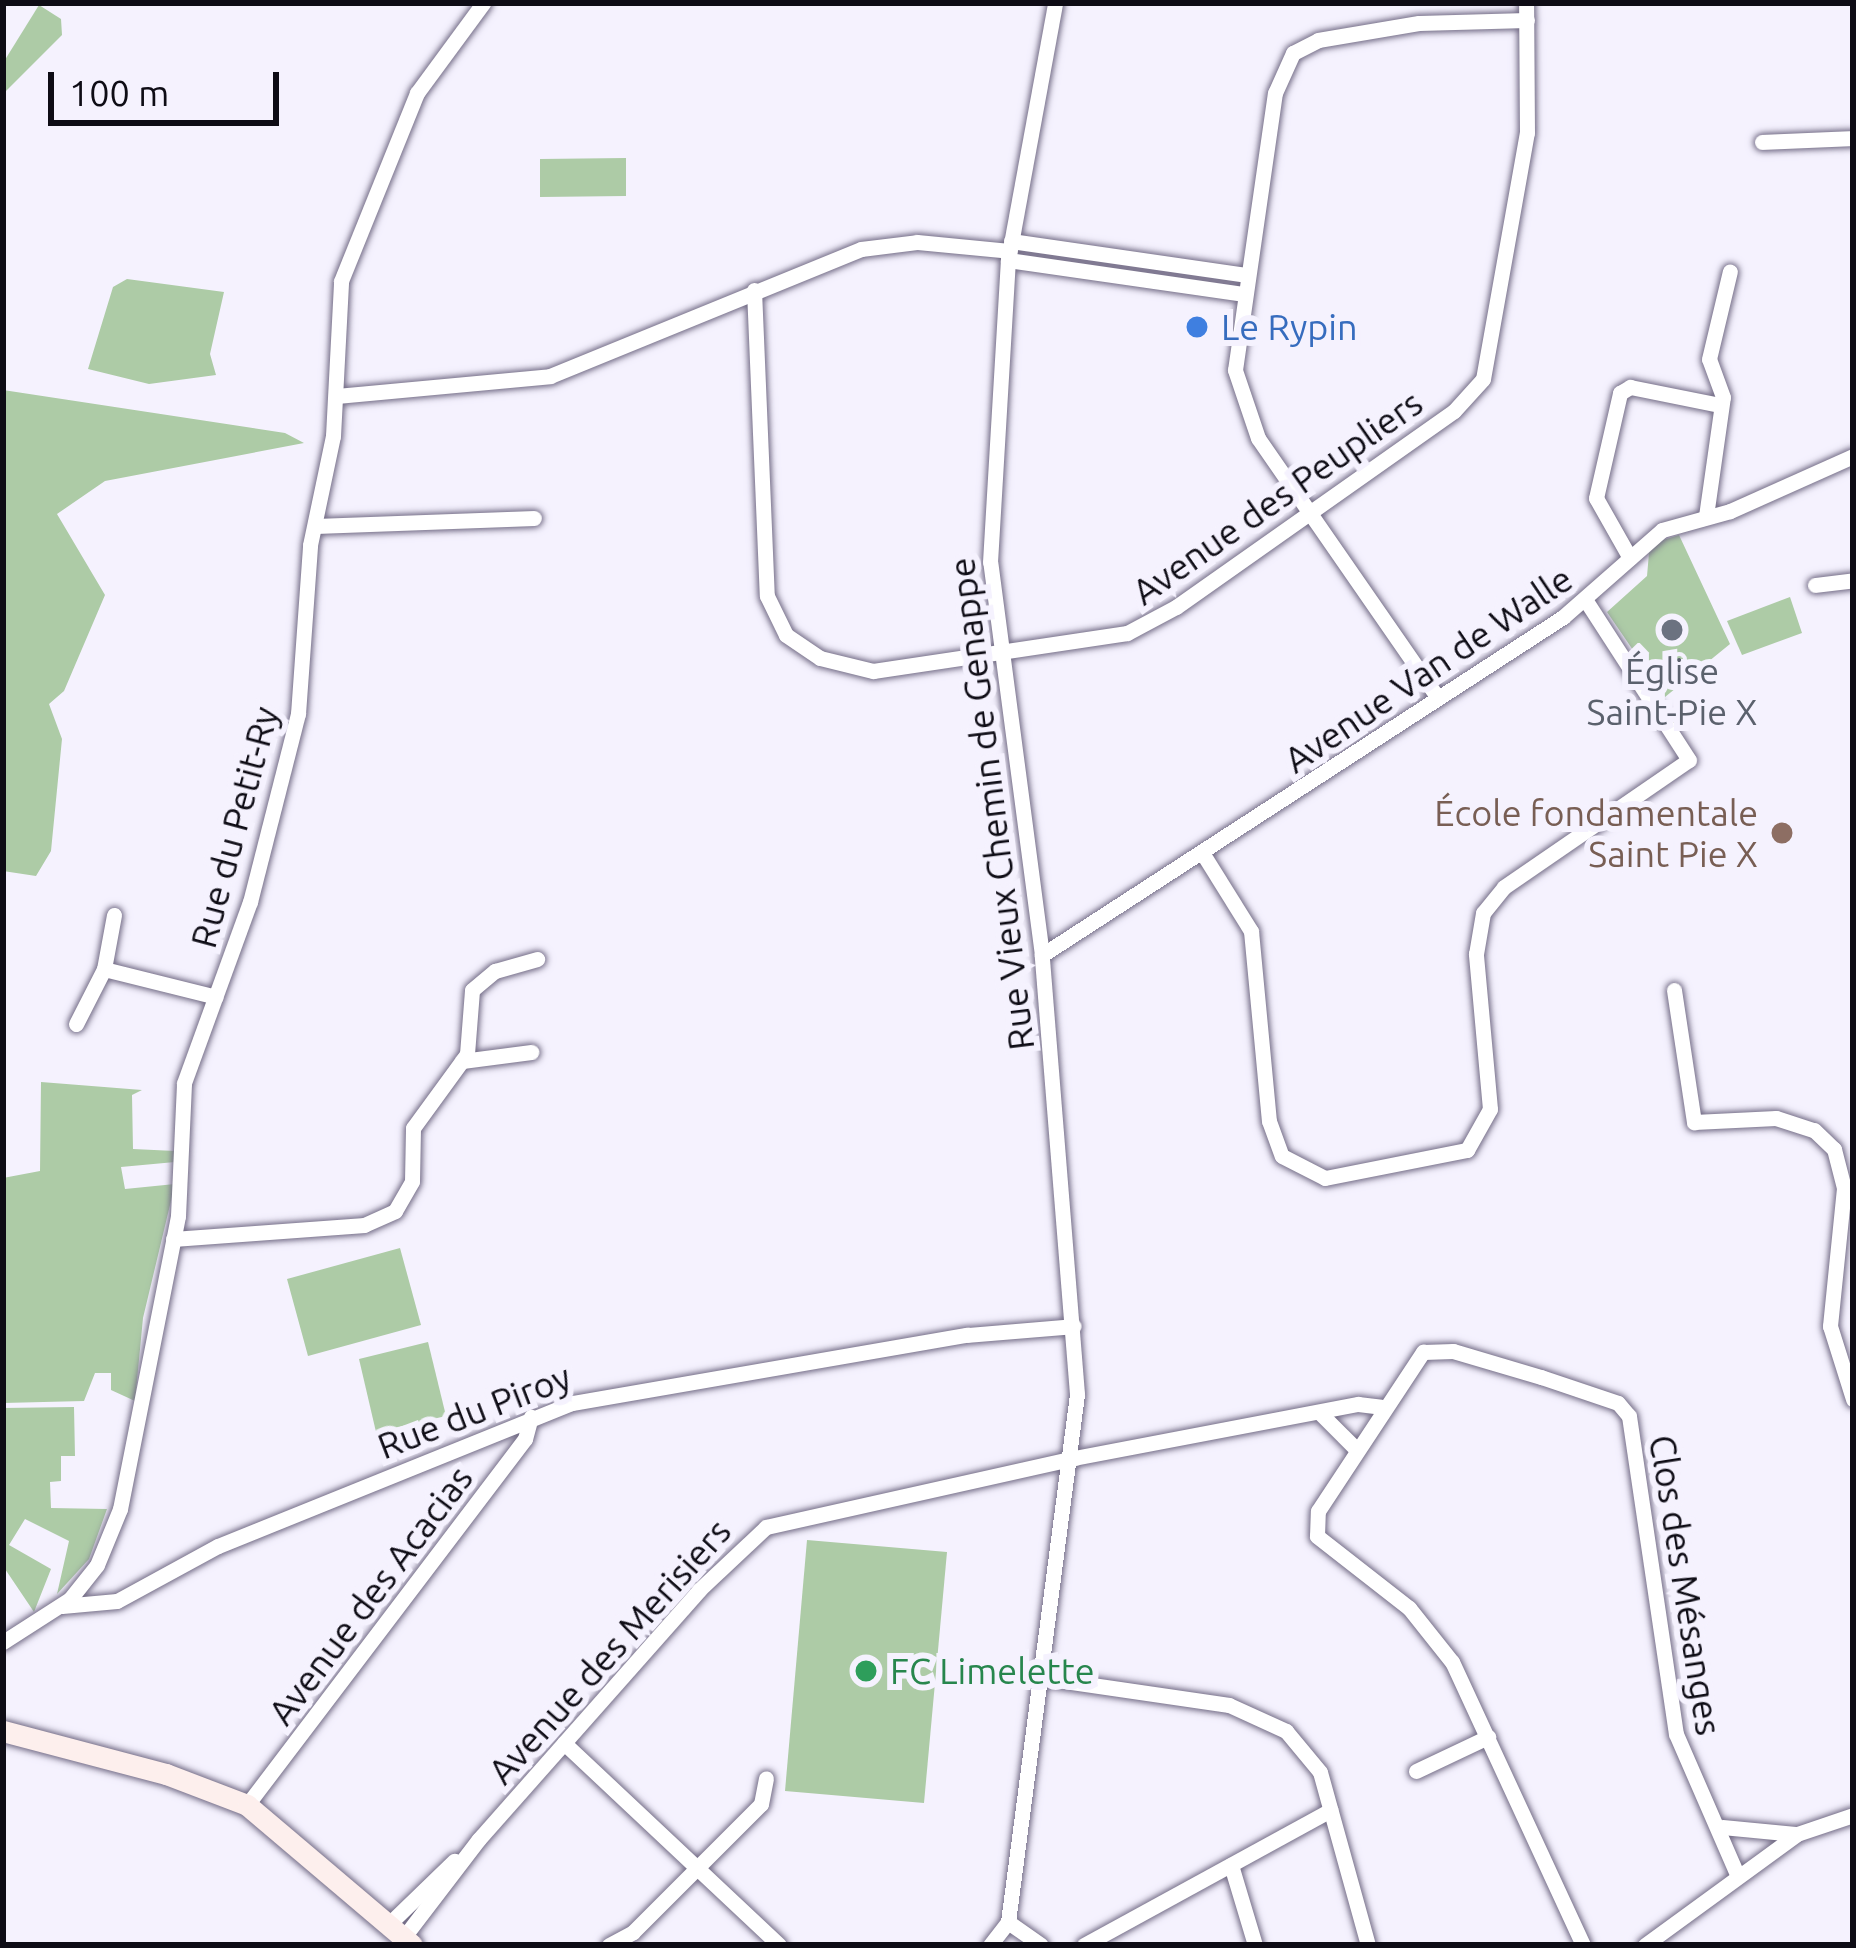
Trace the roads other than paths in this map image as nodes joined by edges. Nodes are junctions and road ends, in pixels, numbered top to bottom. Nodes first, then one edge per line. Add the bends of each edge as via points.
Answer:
1 (483, 3) edge
2 (1055, 3) edge
3 (1527, 11) edge
4 (1853, 138) edge
5 (1762, 142) dead end
6 (1010, 250) junction
7 (1126, 259) junction
8 (1730, 271) dead end
9 (1248, 275) junction
10 (1123, 278) junction
11 (754, 290) junction
12 (1245, 295) junction
13 (336, 396) junction
14 (1719, 406) junction
15 (1853, 457) edge
16 (1311, 512) junction
17 (1706, 516) junction
18 (534, 518) dead end
19 (316, 526) junction
20 (1630, 558) junction
21 (1853, 580) edge
22 (1815, 585) dead end
23 (1586, 601) junction
24 (1005, 653) junction
25 (1438, 698) junction
26 (1203, 854) junction
27 (114, 915) dead end
28 (1042, 955) junction
29 (536, 959) dead end
30 (104, 969) junction
31 (1674, 990) dead end
32 (216, 997) junction
33 (76, 1024) dead end
34 (531, 1052) dead end
35 (462, 1061) junction
36 (173, 1239) junction
37 (1074, 1326) junction
38 (1847, 1369) edge
39 (1853, 1399) edge
40 (1381, 1407) junction
41 (1321, 1413) junction
42 (531, 1417) junction
43 (1356, 1449) junction
44 (1074, 1458) junction
45 (62, 1606) junction
46 (3, 1642) edge
47 (1044, 1678) junction
48 (3, 1730) edge
49 (1488, 1737) junction
50 (564, 1743) junction
51 (1416, 1771) dead end
52 (766, 1778) dead end
53 (247, 1805) junction
54 (1331, 1810) junction
55 (1847, 1817) edge
56 (1722, 1827) junction
57 (1797, 1834) junction
58 (1232, 1865) junction
59 (693, 1870) junction
60 (1737, 1874) junction
61 (1009, 1922) junction
62 (633, 1932) junction
63 (401, 1936) edge
64 (609, 1945) edge
65 (647, 1945) edge
66 (778, 1945) edge
67 (990, 1945) edge
68 (1040, 1945) edge
69 (1084, 1945) edge
70 (1255, 1945) edge
71 (1368, 1945) edge
72 (1583, 1945) edge
73 (1645, 1945) edge

1 - 13 street, Rue du Petit-Ry via 429,70 348,256
2 - 6 street, Rue Vieux Chemin de Genappe
3 - 9 street via 1318,40 1293,53 1275,94
3 - 16 street, Avenue des Peupliers via 1527,133 1488,368 1454,411
4 - 5 street
6 - 7 street
6 - 10 street
6 - 11 street via 888,244
6 - 24 street, Rue Vieux Chemin de Genappe via 990,562
7 - 9 street
7 - 10 street
8 - 14 street via 1709,359
9 - 12 street
10 - 12 street
11 - 13 street via 538,379
11 - 24 street, Avenue des Peupliers via 767,596 779,626 820,658 861,670
12 - 16 street via 1234,370 1243,405
13 - 19 street, Rue du Petit-Ry
14 - 17 street
14 - 20 street via 1630,387 1621,393 1596,498
15 - 17 street, Avenue Van de Walle
16 - 24 street, Avenue des Peupliers via 1139,628
16 - 25 street
17 - 20 street, Avenue Van de Walle via 1662,530
18 - 19 street
19 - 32 street, Rue du Petit-Ry via 298,714 250,902
20 - 23 street, Avenue Van de Walle
21 - 22 street
23 - 25 street, Avenue Van de Walle
23 - 26 street via 1689,760 1504,887 1483,913 1476,954 1490,1109 1478,1139 1449,1158 1344,1177 1301,1172 1276,1146 1251,931
24 - 28 street, Rue Vieux Chemin de Genappe
25 - 26 street, Avenue Van de Walle
26 - 28 street, Avenue Van de Walle
27 - 30 street
28 - 37 street, Rue Vieux Chemin de Genappe
29 - 35 street via 495,971 472,990
30 - 32 street
30 - 33 street
31 - 38 street via 1694,1122 1757,1116 1820,1133 1843,1179 1829,1306
32 - 36 street, Rue du Petit-Ry via 184,1083
34 - 35 street
35 - 36 street via 412,1128 412,1181 388,1216
36 - 45 street, Rue du Petit-Ry via 121,1509 97,1564
37 - 42 street, Rue du Piroy via 643,1389
37 - 44 street, Rue Vieux Chemin de Genappe
38 - 39 street
40 - 41 street
40 - 43 street, Clos des Mésanges
40 - 56 street, Clos des Mésanges via 1411,1361 1436,1349 1626,1410 1676,1734 1690,1780
41 - 43 street
41 - 44 street
42 - 45 street, Rue du Piroy via 218,1546 117,1601
42 - 53 street, Avenue des Acacias via 525,1439
43 - 49 street, Clos des Mésanges via 1318,1510 1317,1536 1428,1628
44 - 47 street, Rue Vieux Chemin de Genappe
44 - 50 street, Avenue des Merisiers via 766,1527
45 - 46 street, Rue du Petit-Ry
47 - 54 street via 1265,1718 1309,1755
47 - 61 street, Rue Vieux Chemin de Genappe
48 - 53 street
49 - 51 street
49 - 72 street, Clos des Mésanges
50 - 59 street
50 - 63 street, Avenue des Merisiers
52 - 59 street via 761,1804
53 - 63 street
54 - 58 street
54 - 71 street
55 - 57 street
56 - 57 street
56 - 60 street, Clos des Mésanges
57 - 60 street
58 - 69 street
58 - 70 street
59 - 62 street
59 - 66 street
60 - 73 street
61 - 67 street
61 - 68 street
62 - 64 street
62 - 65 street

